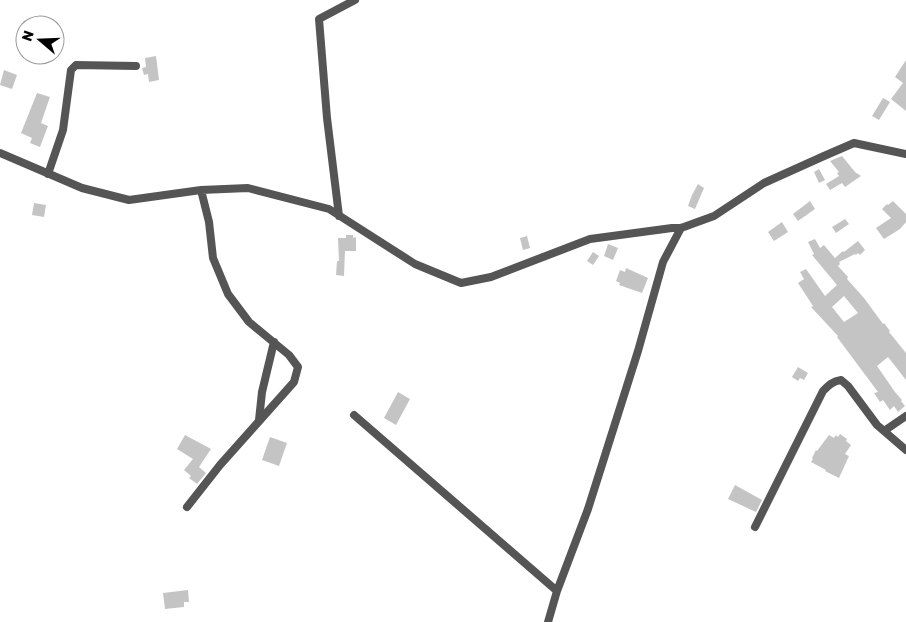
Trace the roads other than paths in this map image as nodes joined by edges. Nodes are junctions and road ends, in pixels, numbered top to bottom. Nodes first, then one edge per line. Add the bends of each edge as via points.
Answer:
1 (355, 0) edge
2 (136, 66) dead end
3 (0, 153) edge
4 (906, 154) edge
5 (48, 174) junction
6 (200, 190) junction
7 (340, 216) junction
8 (681, 228) junction
9 (274, 342) junction
10 (354, 415) dead end
11 (906, 416) edge
12 (259, 420) junction
13 (884, 431) junction
14 (906, 450) edge
15 (186, 507) dead end
16 (755, 526) dead end
17 (557, 591) junction
18 (548, 622) edge

1 - 7 street via 319,19 327,118
2 - 5 street via 76,65 71,70 63,130
3 - 5 street
4 - 8 street via 854,143 764,183 714,216
5 - 6 street via 82,188 128,200
6 - 7 street via 248,188 329,209
6 - 9 street via 209,222 213,258 228,294 249,322
7 - 8 street via 415,264 461,283 491,277 590,239
8 - 17 street via 662,262 638,351 588,509
9 - 12 street
9 - 12 street via 298,367 294,382
10 - 17 street
11 - 13 street
12 - 15 street
13 - 14 street
13 - 16 street via 848,386 841,380 830,384
17 - 18 street

